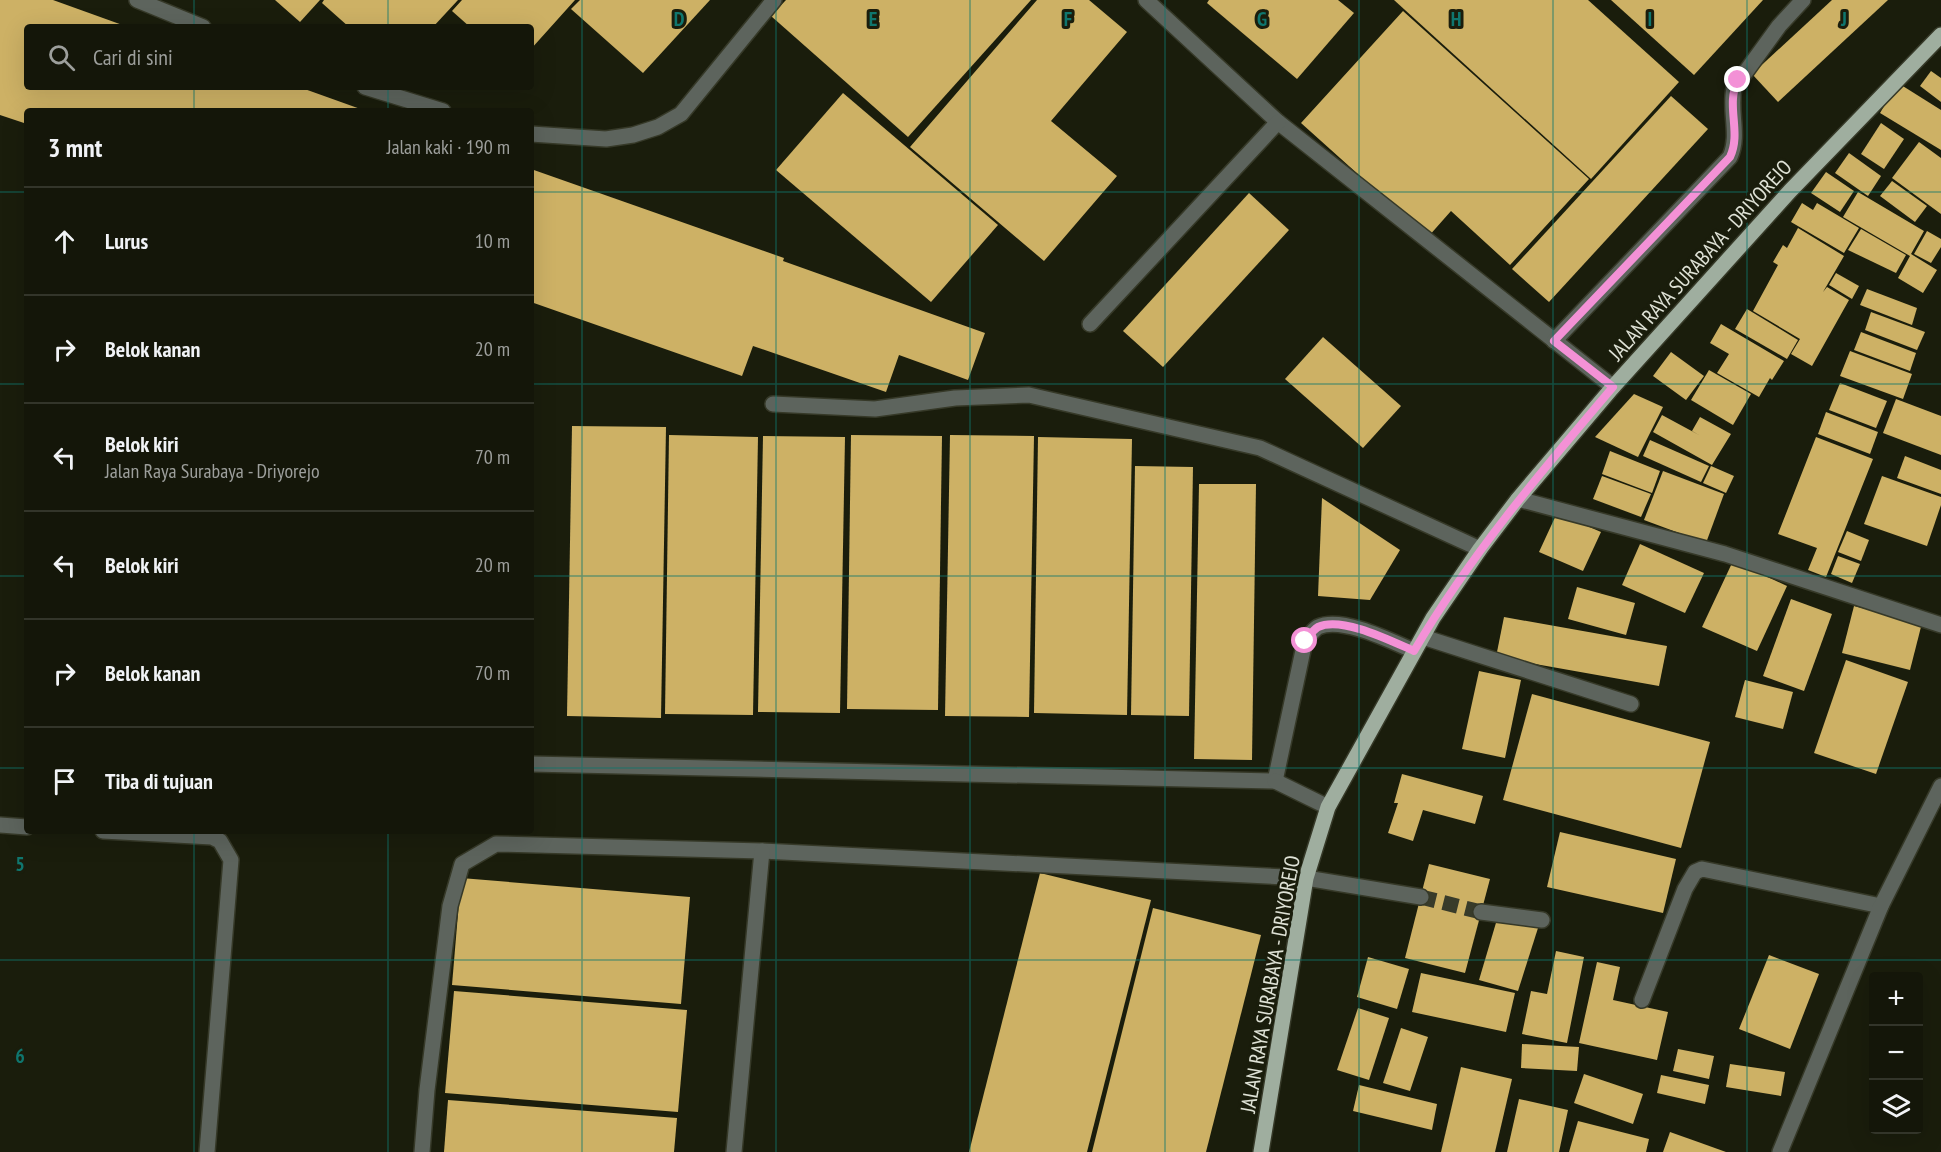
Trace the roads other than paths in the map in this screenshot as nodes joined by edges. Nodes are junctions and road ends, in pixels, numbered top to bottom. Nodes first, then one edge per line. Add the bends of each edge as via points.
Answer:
1 (137, 0) edge
2 (774, 0) edge
3 (1146, 0) edge
4 (1803, 0) edge
5 (196, 24) edge
6 (1941, 35) edge
7 (375, 90) edge
8 (433, 108) edge
9 (1278, 122) junction
10 (534, 134) edge
11 (1090, 324) dead end
12 (1554, 341) junction
13 (1613, 387) junction
14 (773, 404) dead end
15 (1518, 499) junction
16 (1480, 549) junction
17 (1941, 625) edge
18 (1423, 637) junction
19 (1414, 651) junction
20 (1631, 704) dead end
21 (534, 764) edge
22 (1275, 781) junction
23 (1941, 786) edge
24 (1328, 807) junction
25 (0, 825) edge
26 (24, 827) edge
27 (158, 834) edge
28 (762, 851) junction
29 (1306, 878) junction
30 (1420, 897) tunnel mouth
31 (1881, 906) junction
32 (1481, 912) tunnel mouth
33 (1542, 920) dead end
34 (1642, 1000) dead end
35 (207, 1152) edge
36 (422, 1152) edge
37 (734, 1152) edge
38 (1261, 1152) edge
39 (1780, 1152) edge

1 - 5 street
2 - 10 street via 681,114 658,127 606,139
3 - 9 street
4 - 12 street via 1734,88 1736,135 1730,157
6 - 13 main road, JALAN RAYA SURABAYA - DRIYOREJO via 1790,191
7 - 8 street
9 - 11 street
9 - 12 street
12 - 13 street
13 - 15 main road, JALAN RAYA SURABAYA - DRIYOREJO
14 - 16 street via 875,409 955,398 1029,395 1260,448
15 - 16 main road, JALAN RAYA SURABAYA - DRIYOREJO
15 - 17 street via 1725,554
16 - 18 main road, JALAN RAYA SURABAYA - DRIYOREJO
18 - 19 main road, JALAN RAYA SURABAYA - DRIYOREJO
18 - 20 street
19 - 22 street via 1370,632 1332,623 1316,628 1305,641
19 - 24 main road, JALAN RAYA SURABAYA - DRIYOREJO
21 - 22 street
22 - 24 street
23 - 31 street
24 - 29 main road, JALAN RAYA SURABAYA - DRIYOREJO
25 - 26 street
27 - 35 street via 212,837 220,841 231,860
28 - 29 street
28 - 36 street via 496,844 462,864 450,906
28 - 37 street
29 - 30 street
29 - 38 main road, JALAN RAYA SURABAYA - DRIYOREJO
31 - 34 street via 1702,869 1695,872 1685,889
31 - 39 street
32 - 33 street

